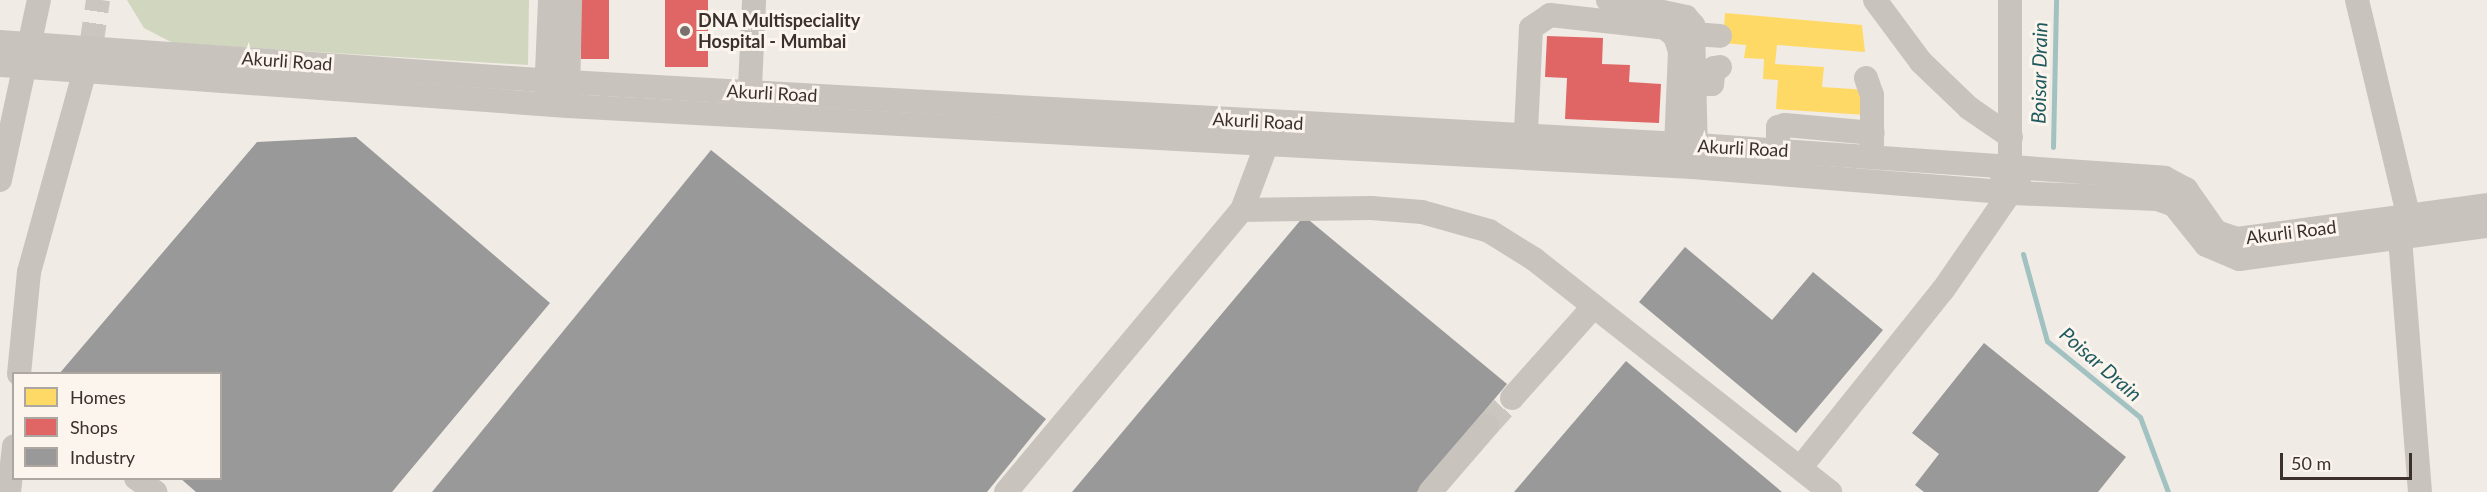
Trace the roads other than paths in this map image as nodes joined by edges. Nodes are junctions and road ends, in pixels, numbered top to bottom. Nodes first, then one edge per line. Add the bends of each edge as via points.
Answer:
1 (39, 0) edge
2 (550, 0) edge
3 (570, 0) edge
4 (754, 0) edge
5 (1608, 0) edge
6 (1875, 0) edge
7 (2010, 0) edge
8 (2357, 0) edge
9 (1693, 34) junction
10 (1720, 36) dead end
11 (0, 42) edge
12 (29, 42) junction
13 (90, 47) junction
14 (279, 61) junction
15 (0, 65) edge
16 (26, 67) junction
17 (369, 67) junction
18 (1720, 67) dead end
19 (85, 71) junction
20 (1866, 78) dead end
21 (1696, 84) junction
22 (277, 85) junction
23 (368, 92) junction
24 (749, 92) junction
25 (557, 93) junction
26 (679, 100) junction
27 (847, 109) junction
28 (749, 116) junction
29 (1271, 133) junction
30 (2011, 137) junction
31 (1525, 146) junction
32 (1878, 149) junction
33 (1690, 152) junction
34 (2018, 166) junction
35 (0, 180) edge
36 (1884, 182) junction
37 (2002, 198) junction
38 (2487, 205) edge
39 (1242, 210) junction
40 (2408, 214) junction
41 (2487, 226) edge
42 (2400, 238) junction
43 (1594, 306) junction
44 (19, 372) edge
45 (1512, 398) tunnel mouth
46 (1487, 426) tunnel mouth
47 (12, 464) edge
48 (1802, 467) junction
49 (139, 480) edge
50 (9, 492) edge
51 (154, 492) edge
52 (1006, 492) edge
53 (1430, 492) edge
54 (1830, 492) edge
55 (2420, 492) edge

1 - 12 street
2 - 25 street
3 - 25 street
4 - 24 street
5 - 9 street via 1686,17
6 - 30 street via 1922,62 1969,108
7 - 30 street
8 - 40 street
9 - 10 street
9 - 21 street
11 - 12 street, Akurli Road
12 - 13 street, Akurli Road
12 - 16 street
13 - 14 street, Akurli Road
13 - 19 street
14 - 17 street, Akurli Road
14 - 22 street
15 - 16 street
16 - 19 street
16 - 35 street
17 - 23 street
17 - 25 street, Akurli Road
18 - 21 street via 1714,68 1712,84
19 - 22 street
19 - 44 street via 29,272
20 - 32 street
21 - 33 street
22 - 23 street
23 - 25 street
24 - 26 street, Akurli Road
24 - 27 street, Akurli Road
24 - 28 street
25 - 26 street, Akurli Road
26 - 28 street, Akurli Road
27 - 28 street, Akurli Road
27 - 29 street, Akurli Road
29 - 31 street, Akurli Road
29 - 39 street
30 - 34 street
31 - 33 street, Akurli Road
31 - 33 street via 1531,28 1550,15 1665,28 1675,36 1680,51
32 - 33 street, Akurli Road
32 - 34 street, Akurli Road
32 - 36 street
33 - 36 street, Akurli Road
34 - 37 street
34 - 40 street, Akurli Road via 2164,178 2186,189 2216,232 2237,239
36 - 37 street, Akurli Road
37 - 42 street, Akurli Road via 2157,199 2174,205 2206,245 2239,259
37 - 48 street
38 - 40 street, Akurli Road
39 - 43 street via 1371,208 1460,220 1490,231 1534,259
39 - 52 street
41 - 42 street, Akurli Road
42 - 55 street
43 - 45 street
43 - 48 street
46 - 53 street
47 - 50 street
48 - 54 street
49 - 51 street

